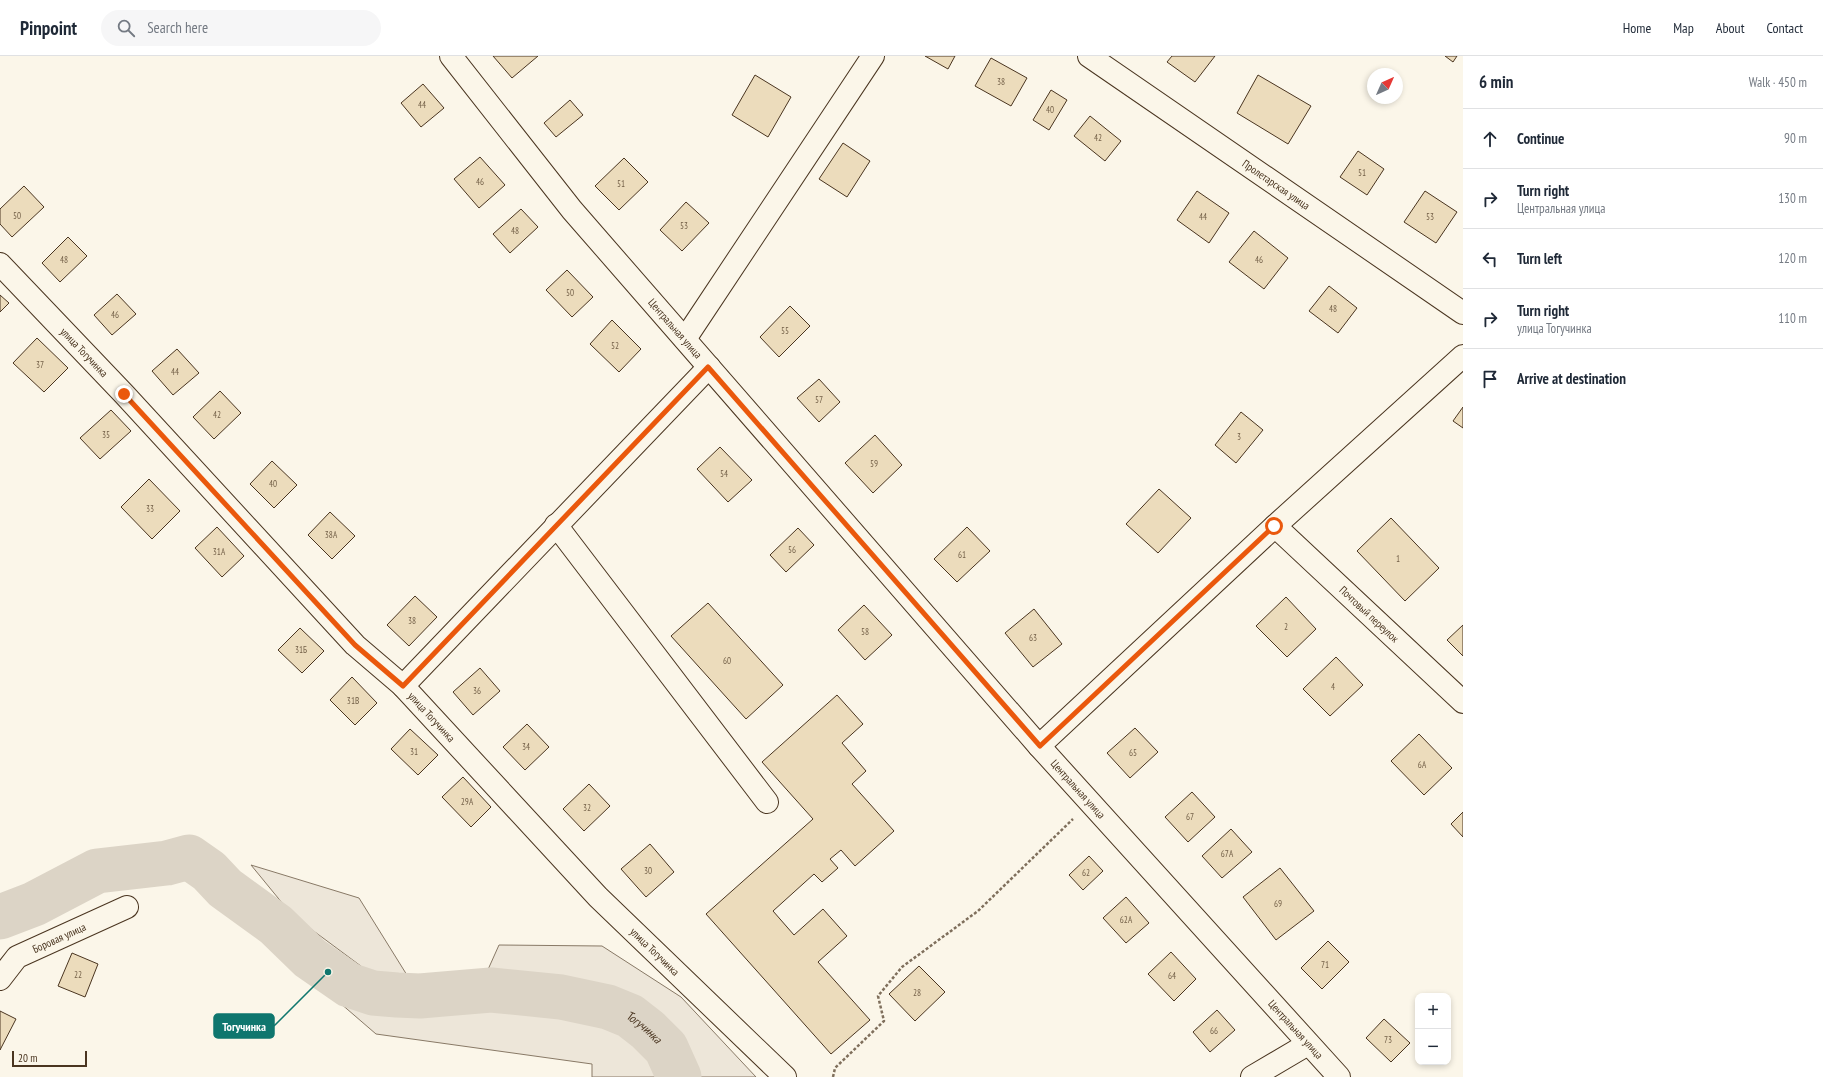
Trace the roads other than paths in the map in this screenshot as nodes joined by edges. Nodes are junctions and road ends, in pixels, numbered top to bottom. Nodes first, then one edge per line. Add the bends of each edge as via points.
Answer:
1 (451, 56) edge
2 (873, 56) edge
3 (1089, 56) edge
4 (0, 264) edge
5 (1463, 313) edge
6 (685, 339) junction
7 (1463, 356) edge
8 (708, 367) junction
9 (556, 525) junction
10 (1274, 526) junction
11 (403, 686) junction
12 (1463, 702) edge
13 (1040, 746) junction
14 (767, 802) dead end
15 (127, 907) dead end
16 (0, 980) edge
17 (1308, 1044) junction
18 (785, 1077) edge
19 (1252, 1077) edge
20 (1339, 1077) edge

1 - 6 street, Центральная улица via 572,210
2 - 6 street
3 - 5 street, Пролетарская улица
4 - 11 street, улица Тогучинка via 124,394 355,645
6 - 8 street, Центральная улица
7 - 10 street
8 - 9 street
8 - 13 street, Центральная улица
9 - 11 street
9 - 14 street
10 - 12 street, Почтовый переулок
10 - 13 street
11 - 18 street, улица Тогучинка via 598,898
13 - 17 street, Центральная улица
15 - 16 street, Боровая улица via 17,957
17 - 19 street
17 - 20 street, Центральная улица

